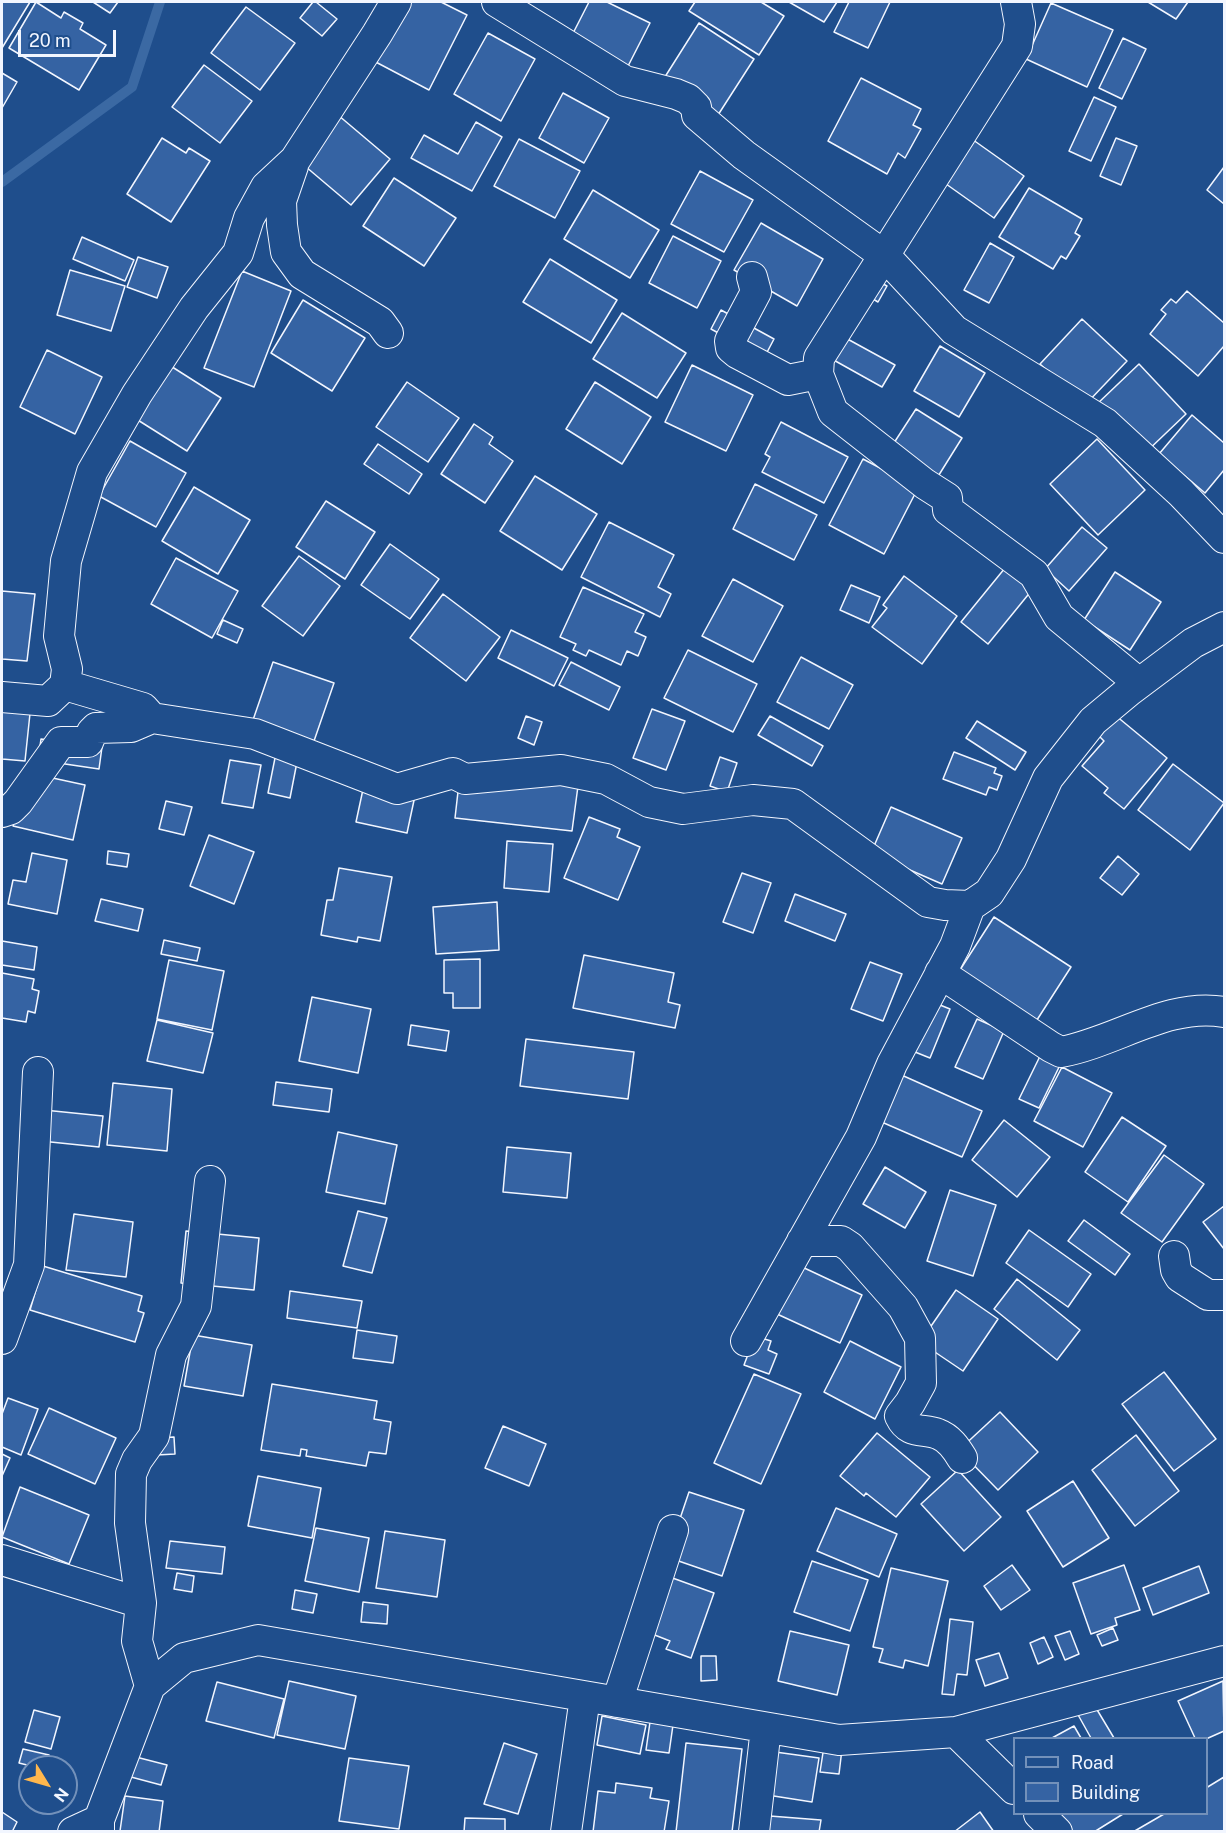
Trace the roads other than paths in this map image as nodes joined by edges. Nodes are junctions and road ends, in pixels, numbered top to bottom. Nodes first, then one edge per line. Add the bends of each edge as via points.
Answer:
1 (396, 2) edge
2 (497, 2) edge
3 (1016, 2) edge
4 (295, 160) junction
5 (885, 256) junction
6 (752, 277) dead end
7 (388, 333) dead end
8 (818, 374) junction
9 (1224, 538) edge
10 (1224, 627) edge
11 (1139, 684) junction
12 (65, 685) junction
13 (2, 697) edge
14 (152, 718) junction
15 (2, 812) edge
16 (970, 906) junction
17 (940, 973) junction
18 (1224, 1012) edge
19 (38, 1072) dead end
20 (210, 1181) dead end
21 (802, 1241) junction
22 (1174, 1256) dead end
23 (1224, 1295) edge
24 (2, 1340) edge
25 (746, 1341) dead end
26 (962, 1458) dead end
27 (673, 1530) dead end
28 (2, 1560) edge
29 (141, 1603) junction
30 (1224, 1661) edge
31 (150, 1686) junction
32 (585, 1696) junction
33 (617, 1702) junction
34 (766, 1728) junction
35 (956, 1732) junction
36 (1013, 1788) edge
37 (1040, 1815) edge
38 (90, 1828) edge
39 (566, 1832) edge
40 (754, 1832) edge
41 (1057, 1832) edge

1 - 4 street
2 - 5 street via 625,81 688,99 696,107 697,115 744,155
3 - 5 street via 1020,24 1017,46
4 - 7 street via 281,201 286,252 302,274 380,322
4 - 12 street via 266,187 249,218 238,253 194,308 92,472 66,561 58,636 67,669
5 - 8 street via 819,358
5 - 9 street via 954,330 1105,423
6 - 8 street via 756,292 730,341 731,348 788,380
8 - 11 street via 833,412 947,498 948,510 1034,574 1059,617
10 - 11 street via 1193,643
11 - 16 street via 1093,721 1048,778 1011,859 989,893
12 - 13 street via 48,701
12 - 14 street via 143,708
14 - 15 street via 131,727 96,728 88,742 61,742 18,802
14 - 16 street via 255,734 397,789 453,773 465,780 561,770 606,779 649,801 683,809 753,800 793,804 928,902
16 - 17 street
17 - 18 street via 1061,1052 1173,1014 1211,1009
17 - 21 street via 892,1064 861,1137
19 - 24 street via 28,1265
20 - 29 street via 196,1306 171,1355 154,1436 131,1474 130,1523
21 - 25 street
21 - 26 street via 841,1241 850,1246 903,1307 920,1338 921,1383 900,1416 920,1432 938,1434 954,1445
22 - 23 street via 1180,1277 1208,1295
27 - 33 street
28 - 29 street
29 - 31 street via 137,1641
30 - 35 street
31 - 32 street via 184,1658 258,1640
31 - 38 street
32 - 33 street
32 - 39 street
33 - 34 street
34 - 35 street via 839,1740
34 - 40 street
35 - 36 street
37 - 41 street

